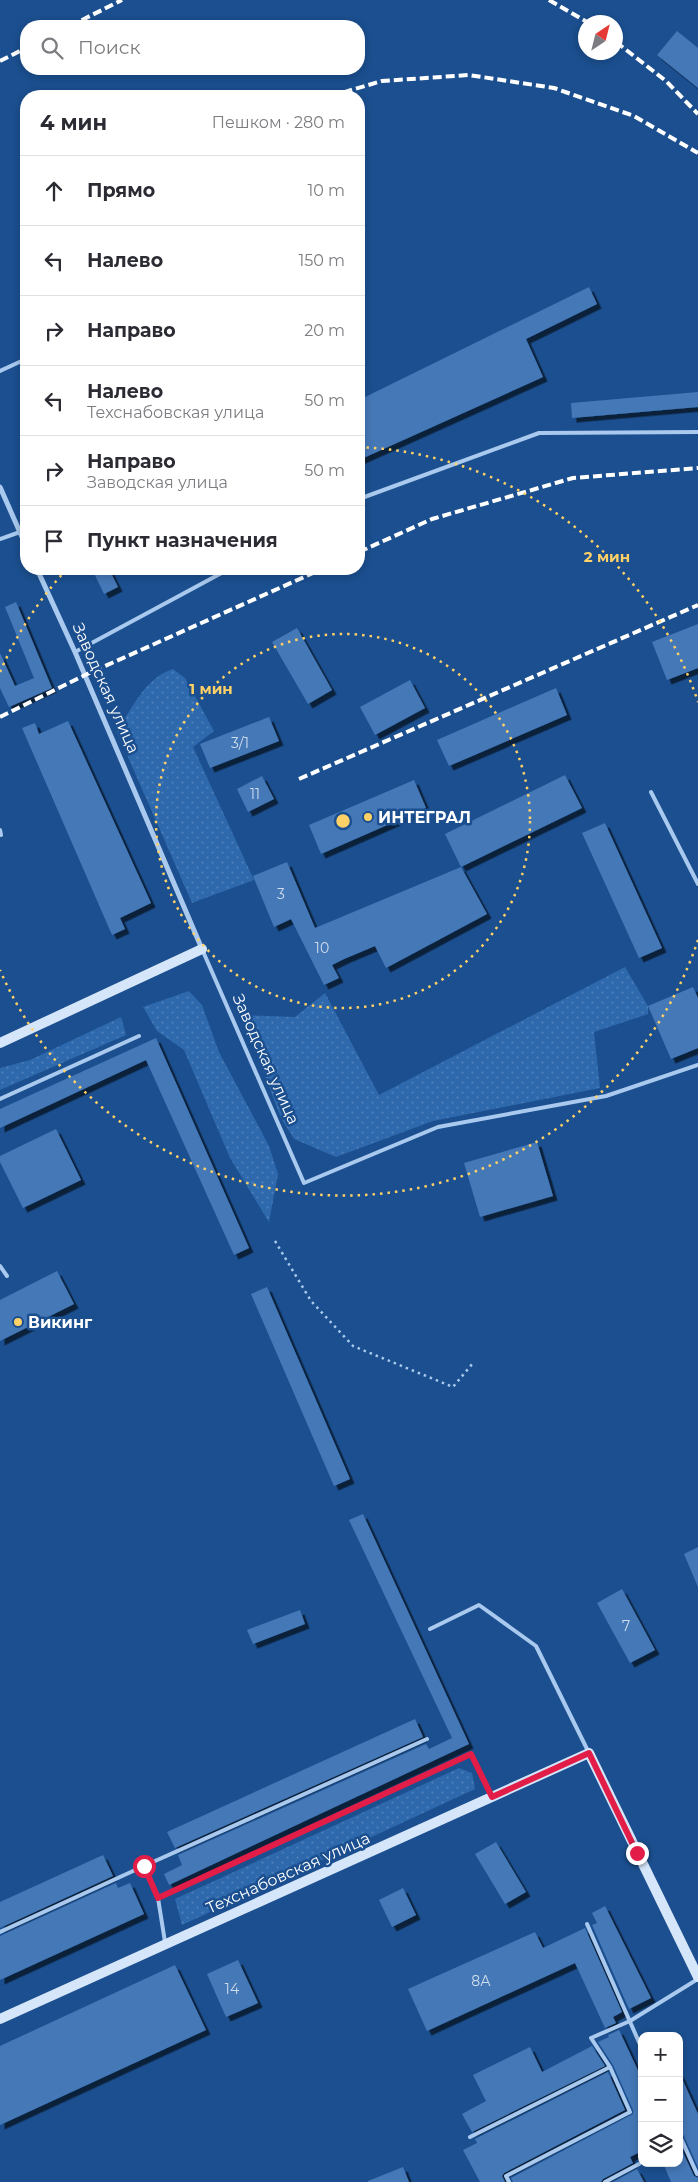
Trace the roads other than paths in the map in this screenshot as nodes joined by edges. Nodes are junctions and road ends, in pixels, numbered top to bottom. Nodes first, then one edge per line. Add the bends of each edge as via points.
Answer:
1 (20, 362) edge
2 (0, 371) edge
3 (698, 432) edge
4 (0, 487) edge
5 (365, 497) edge
6 (20, 532) joint
7 (0, 539) edge
8 (40, 575) edge
9 (218, 575) edge
10 (74, 652) junction
11 (651, 792) dead end
12 (698, 884) edge
13 (202, 949) junction
14 (139, 1036) dead end
15 (0, 1043) edge
16 (698, 1065) edge
17 (0, 1099) edge
18 (0, 1266) edge
19 (6, 1276) dead end
20 (430, 1629) dead end
21 (427, 1739) dead end
22 (589, 1753) junction
23 (492, 1797) junction
24 (144, 1866) junction
25 (158, 1898) junction
26 (587, 1924) dead end
27 (0, 1932) edge
28 (166, 1945) junction
29 (698, 1978) edge
30 (0, 2019) edge
31 (630, 2021) junction
32 (638, 2040) edge
33 (610, 2068) junction
34 (470, 2138) dead end
35 (683, 2143) edge
36 (638, 2165) edge
37 (697, 2174) dead end
38 (509, 2182) edge
39 (604, 2182) edge

1 - 2 lane
3 - 5 lane via 539,433
4 - 6 street
6 - 7 lane
8 - 10 street, Заводская улица
9 - 10 lane
10 - 13 street, Заводская улица
11 - 12 lane
13 - 15 street
13 - 16 lane, Заводская улица via 304,1183 438,1127 606,1096
14 - 17 lane
18 - 19 lane
20 - 22 lane via 479,1605 536,1646
21 - 24 lane
22 - 23 street, Техснабовская улица
22 - 29 street
23 - 25 lane via 471,1754
23 - 28 street, Техснабовская улица
24 - 25 lane
24 - 27 lane
25 - 28 lane
26 - 31 lane
28 - 30 street, Техснабовская улица
29 - 31 lane
31 - 32 lane
31 - 33 lane via 591,2038
33 - 34 lane
33 - 38 lane via 630,2112 506,2176
35 - 37 lane
36 - 39 lane

